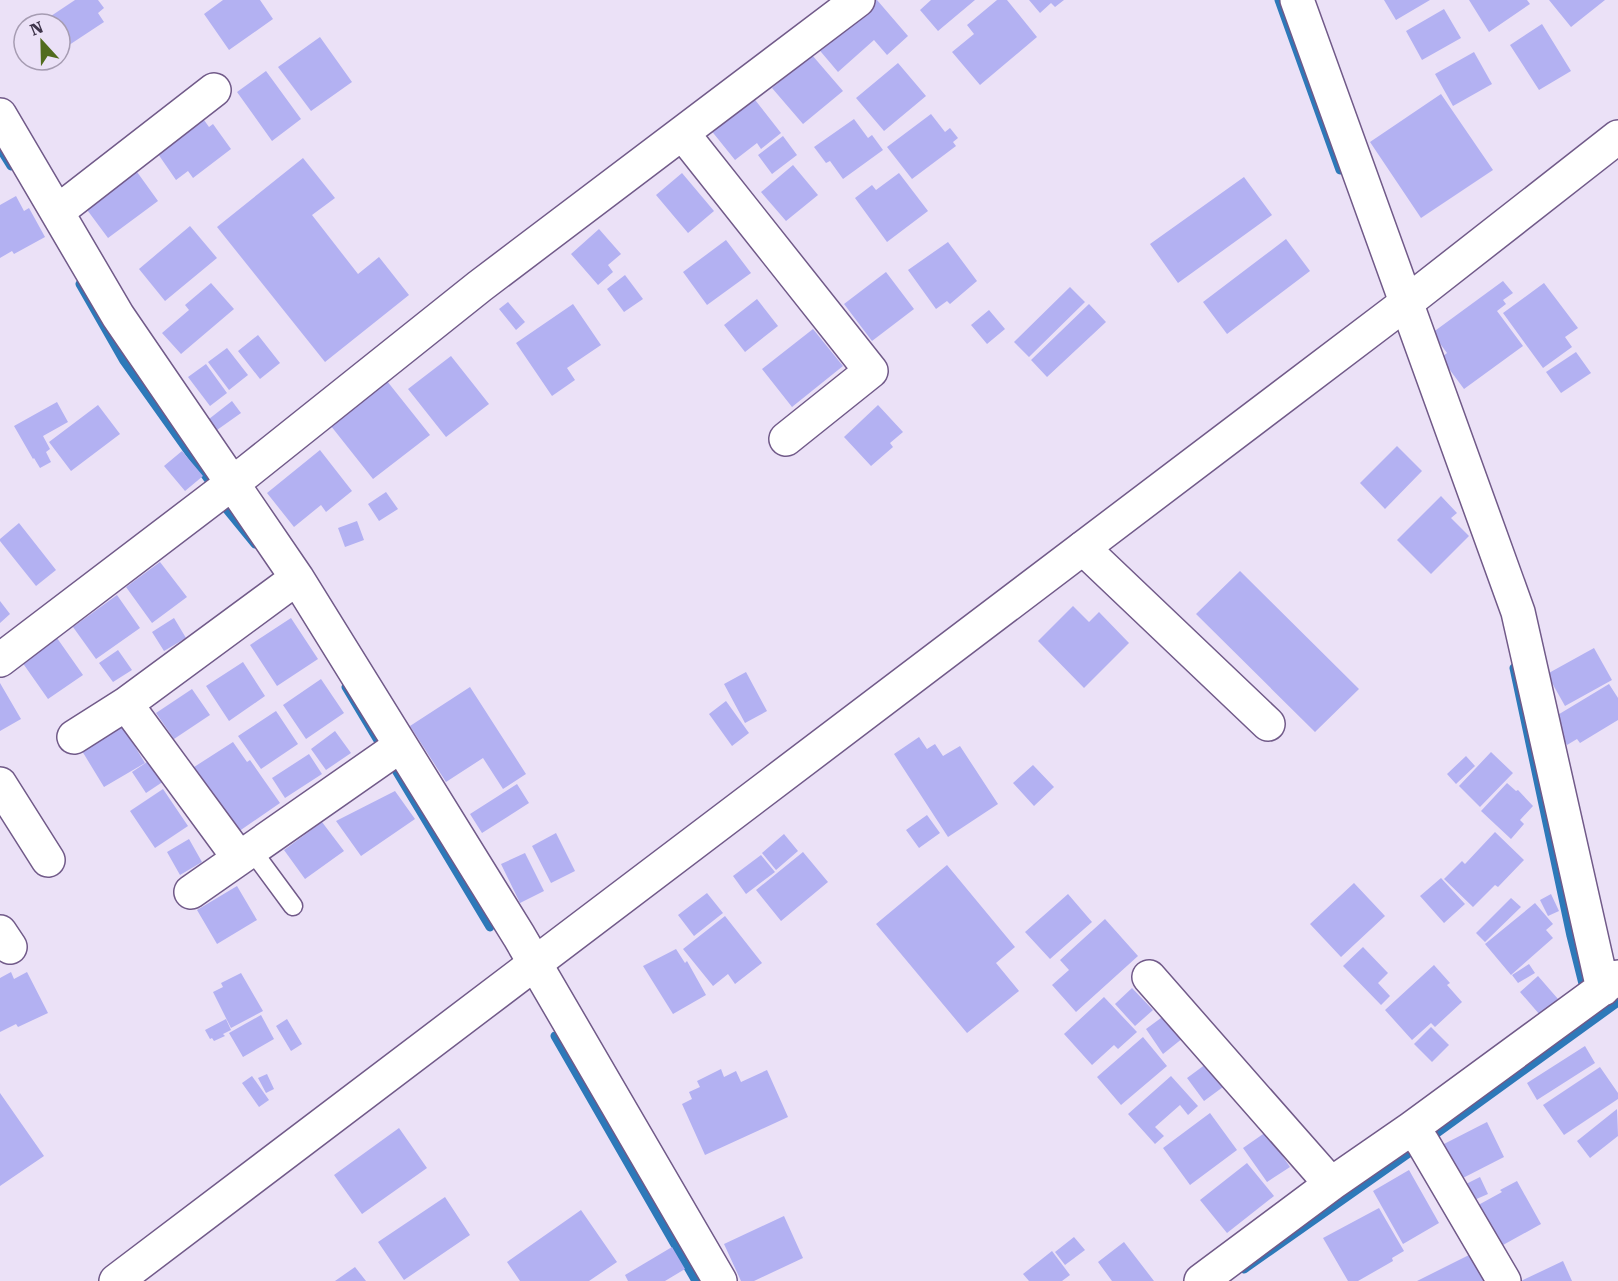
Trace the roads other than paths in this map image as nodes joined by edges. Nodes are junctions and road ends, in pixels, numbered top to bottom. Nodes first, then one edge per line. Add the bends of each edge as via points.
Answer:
1 (1297, 0) edge
2 (841, 4) edge
3 (214, 90) dead end
4 (0, 115) edge
5 (683, 134) junction
6 (1618, 137) edge
7 (57, 212) junction
8 (1406, 303) junction
9 (786, 439) dead end
10 (232, 483) junction
11 (1083, 548) junction
12 (289, 584) junction
13 (0, 660) edge
14 (126, 704) junction
15 (1268, 724) dead end
16 (74, 737) dead end
17 (390, 753) junction
18 (0, 784) edge
19 (245, 854) junction
20 (48, 860) dead end
21 (191, 892) dead end
22 (293, 906) dead end
23 (535, 963) junction
24 (1149, 977) dead end
25 (1599, 991) edge
26 (1412, 1128) junction
27 (1331, 1184) junction
28 (116, 1281) edge
29 (720, 1281) edge
30 (1201, 1281) edge
31 (1504, 1281) edge

1 - 8 street
2 - 5 street
3 - 7 street
4 - 7 street
5 - 9 street via 871,371
5 - 10 street via 480,286
6 - 8 street
7 - 10 street via 118,316
8 - 11 street
8 - 25 street via 1518,612
10 - 12 street
10 - 13 street
11 - 15 street
11 - 23 street
12 - 14 street
12 - 17 street
14 - 16 street
14 - 19 street
17 - 19 street
17 - 23 street
18 - 20 street
19 - 21 street
19 - 22 lane
23 - 28 street
23 - 29 street
24 - 27 street
25 - 26 street
26 - 27 street
26 - 31 street
27 - 30 street

